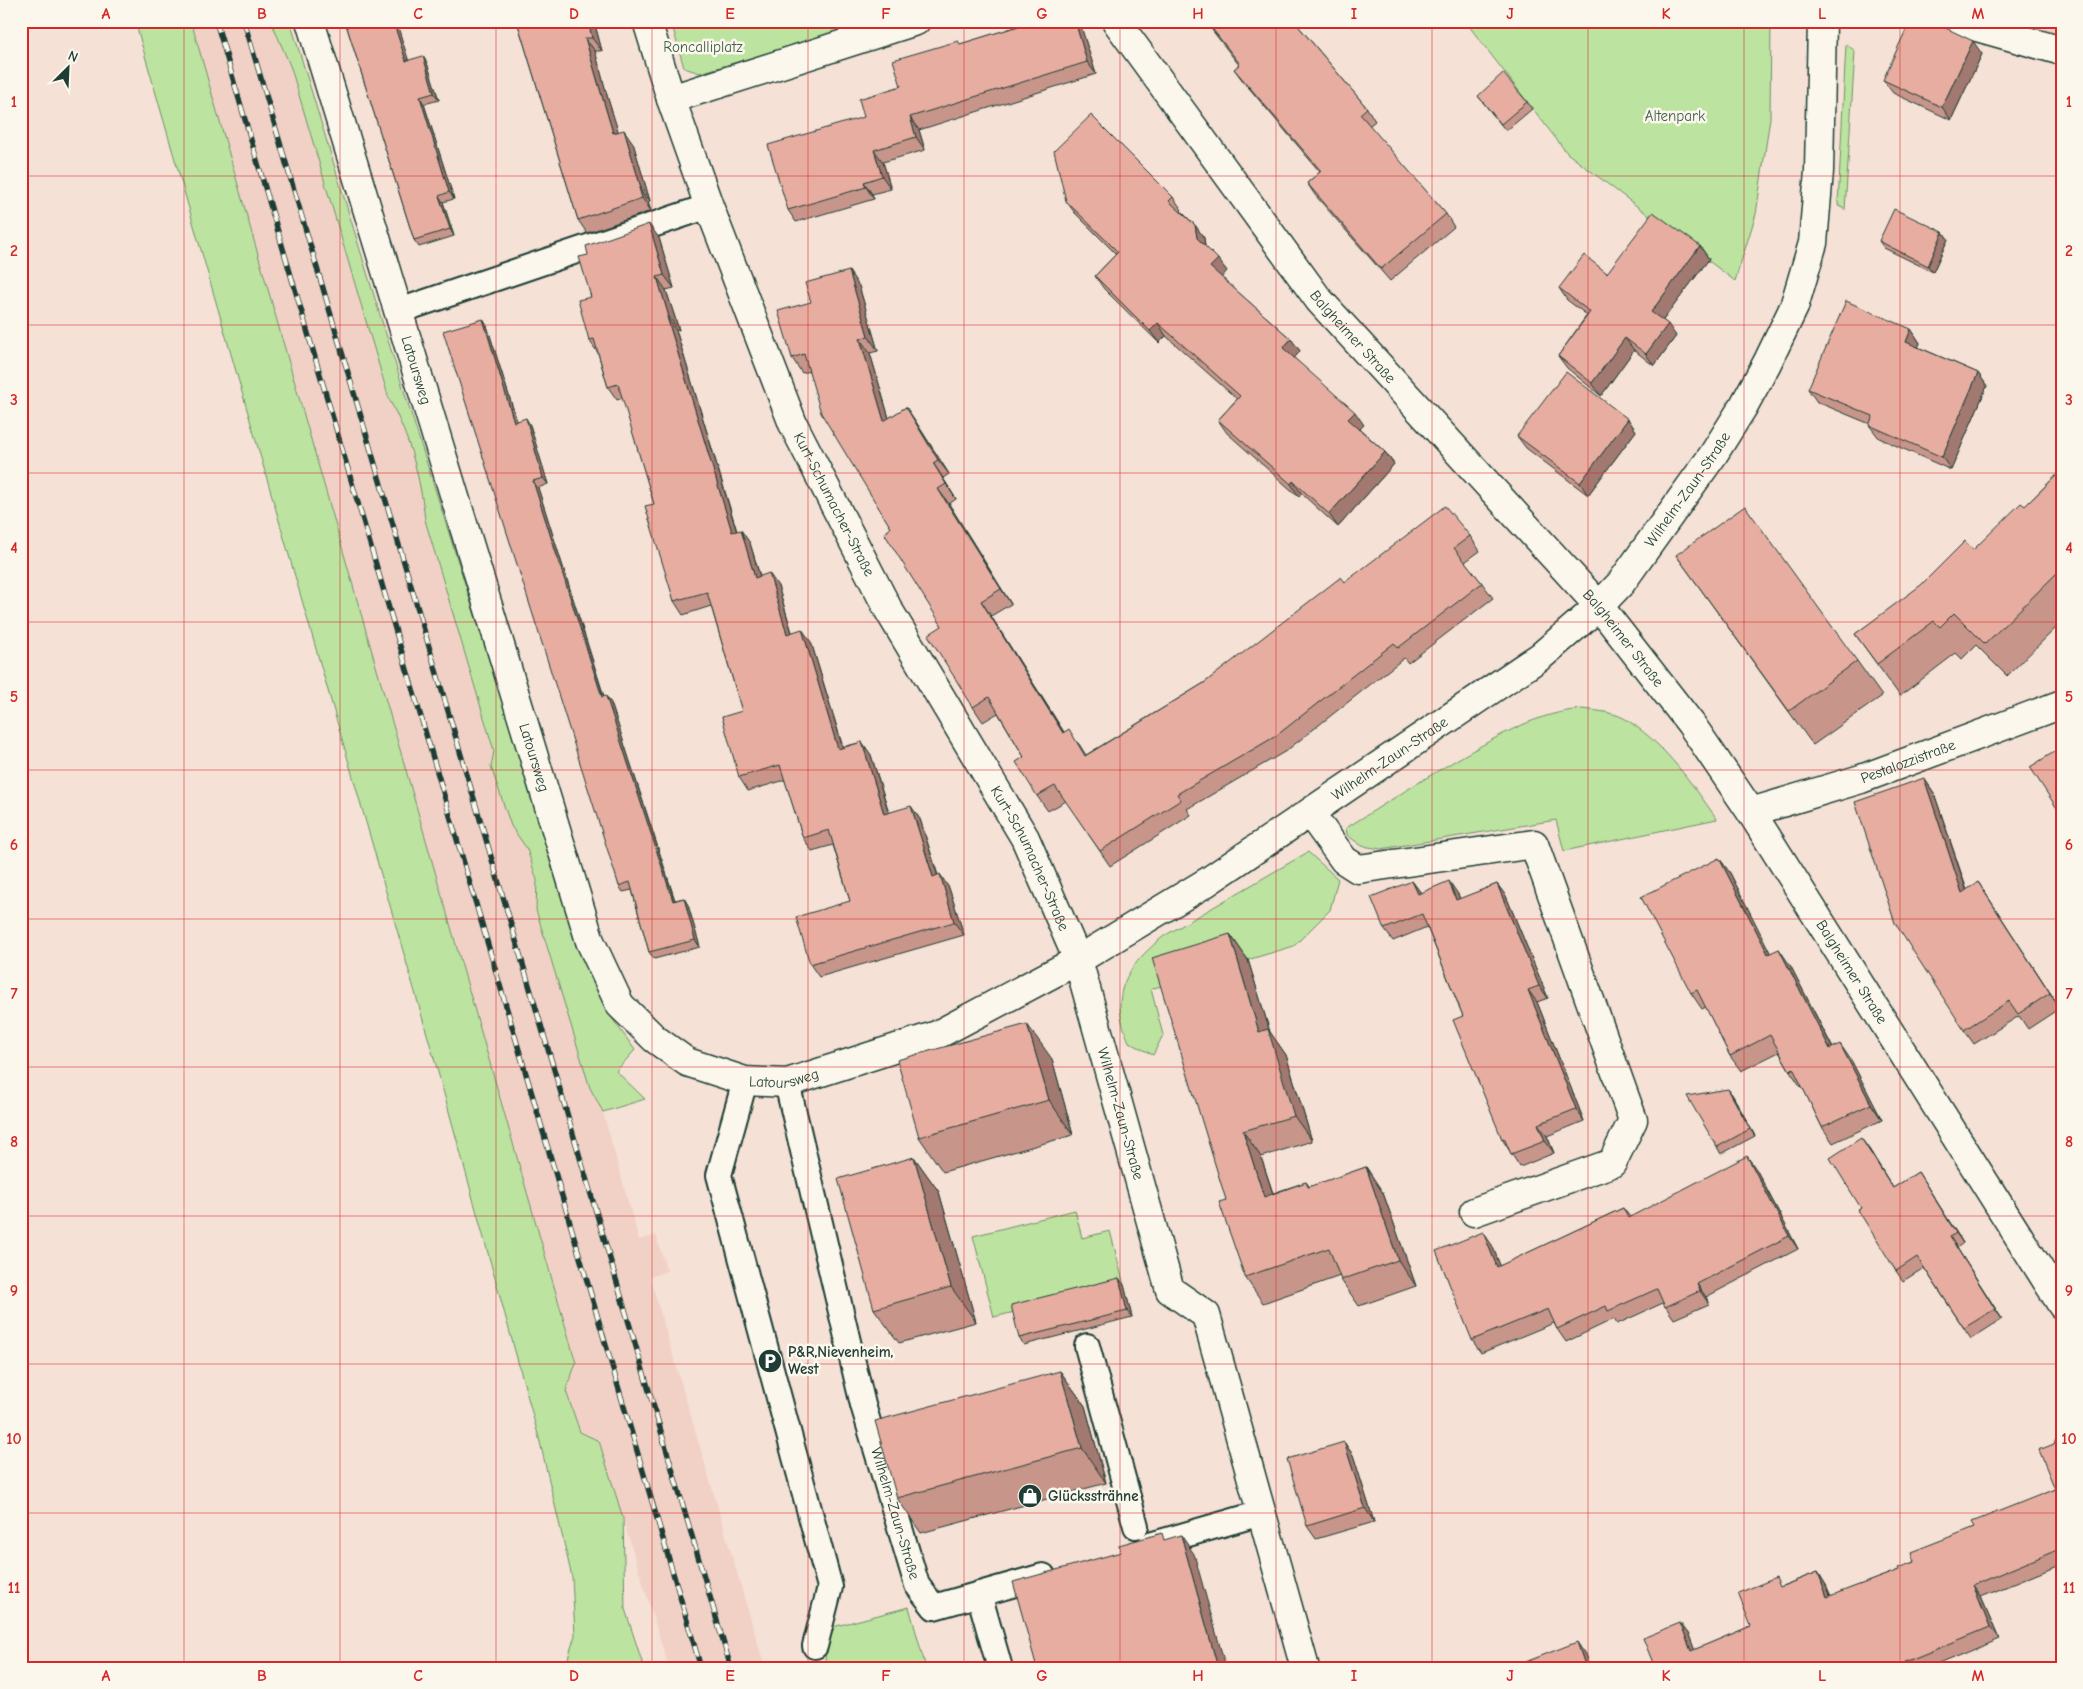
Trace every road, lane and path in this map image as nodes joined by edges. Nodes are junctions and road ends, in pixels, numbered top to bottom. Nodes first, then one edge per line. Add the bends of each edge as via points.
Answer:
1 (310, 21) edge
2 (647, 21) edge
3 (916, 21) edge
4 (1116, 21) edge
5 (1822, 21) edge
6 (1956, 21) edge
7 (2062, 52) edge
8 (671, 99) junction
9 (709, 206) junction
10 (399, 311) junction
11 (1599, 606) junction
12 (2062, 704) edge
13 (1751, 812) junction
14 (1310, 813) junction
15 (1078, 960) junction
16 (745, 1081) junction
17 (787, 1083) junction
18 (1474, 1212) dead end
19 (2062, 1305) edge
20 (1087, 1346) dead end
21 (1261, 1513) junction
22 (1136, 1526) dead end
23 (1126, 1552) edge
24 (1062, 1570) edge
25 (979, 1594) junction
26 (815, 1646) dead end
27 (1000, 1668) edge
28 (1305, 1668) edge

1 - 10 street, Latoursweg
2 - 8 street, Kurt-Schumacher-Straße
3 - 8 street
4 - 11 street, Balgheimer Straße via 1319,300
5 - 11 street, Wilhelm-Zaun-Straße via 1819,172 1813,243 1794,307 1763,370 1713,455 1621,583
6 - 7 street
8 - 9 street, Kurt-Schumacher-Straße
9 - 10 lane
9 - 15 street, Kurt-Schumacher-Straße via 793,424 888,609 1025,838
10 - 16 street, Latoursweg via 590,941 620,1005 655,1039 687,1062
11 - 13 street, Balgheimer Straße via 1691,724
11 - 14 street, Wilhelm-Zaun-Straße via 1542,656
12 - 13 street, Pestalozzistraße via 1861,779
13 - 19 street, Balgheimer Straße
14 - 15 street, Wilhelm-Zaun-Straße via 1207,882
14 - 18 street via 1344,860 1358,869 1534,844 1633,1120 1612,1163
15 - 17 street, Latoursweg via 937,1035
15 - 21 street, Wilhelm-Zaun-Straße via 1170,1290 1206,1315
16 - 17 street, Latoursweg
16 - 26 lane via 719,1175 830,1588
17 - 25 lane, Wilhelm-Zaun-Straße via 863,1405 917,1585 934,1607
20 - 22 lane
21 - 23 lane
21 - 28 street, Wilhelm-Zaun-Straße
24 - 25 lane, Wilhelm-Zaun-Straße
25 - 27 lane

